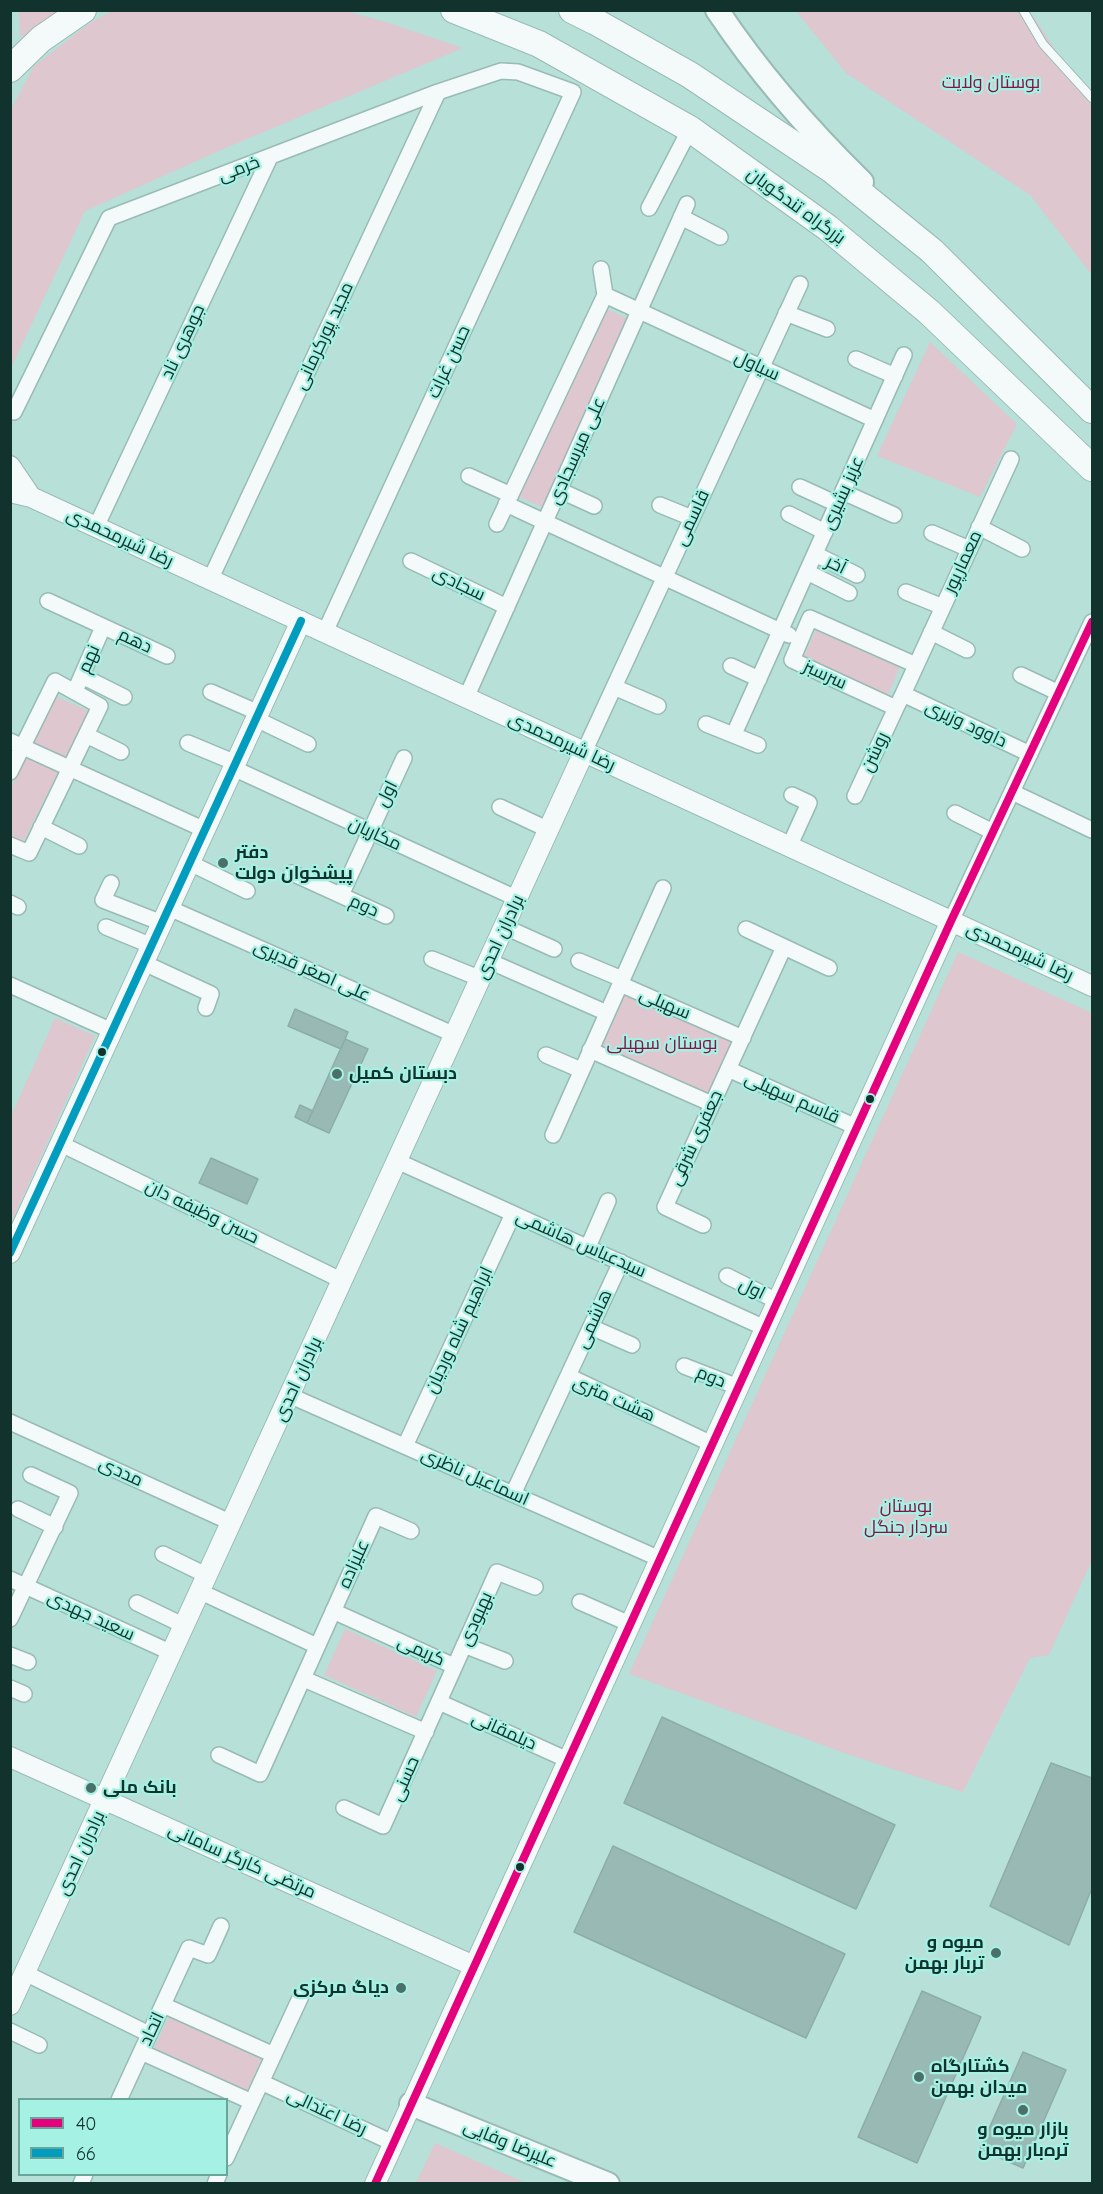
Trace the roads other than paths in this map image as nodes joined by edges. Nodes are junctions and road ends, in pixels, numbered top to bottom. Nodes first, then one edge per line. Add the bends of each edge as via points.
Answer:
1 (83, 10) edge
2 (441, 10) edge
3 (454, 10) edge
4 (572, 10) edge
5 (717, 10) edge
6 (1023, 10) edge
7 (493, 25) junction
8 (10, 69) edge
9 (438, 92) junction
10 (573, 92) joint
11 (1092, 98) edge
12 (690, 129) junction
13 (270, 157) junction
14 (649, 208) dead end
15 (720, 237) dead end
16 (932, 251) junction
17 (601, 269) dead end
18 (800, 284) dead end
19 (605, 295) junction
20 (639, 311) junction
21 (786, 313) junction
22 (826, 329) dead end
23 (904, 355) dead end
24 (856, 359) dead end
25 (761, 368) junction
26 (895, 376) junction
27 (1092, 410) edge
28 (14, 412) dead end
29 (876, 420) junction
30 (1011, 459) dead end
31 (10, 466) edge
32 (1092, 468) edge
33 (469, 476) dead end
34 (800, 487) dead end
35 (559, 490) junction
36 (10, 492) edge
37 (31, 497) junction
38 (840, 498) junction
39 (509, 500) junction
40 (660, 505) dead end
41 (594, 506) dead end
42 (789, 514) dead end
43 (894, 516) dead end
44 (692, 518) junction
45 (545, 522) junction
46 (497, 524) dead end
47 (96, 527) junction
48 (979, 527) junction
49 (825, 532) junction
50 (932, 533) dead end
51 (969, 549) junction
52 (1022, 549) dead end
53 (815, 554) junction
54 (411, 561) dead end
55 (807, 572) junction
56 (857, 575) dead end
57 (664, 577) junction
58 (210, 580) junction
59 (906, 592) dead end
60 (849, 593) dead end
61 (48, 601) dead end
62 (507, 607) junction
63 (943, 607) junction
64 (301, 621) junction
65 (1092, 622) edge
66 (104, 627) junction
67 (781, 631) junction
68 (325, 632) junction
69 (931, 632) junction
70 (800, 641) junction
71 (967, 650) dead end
72 (167, 656) dead end
73 (916, 665) junction
74 (731, 666) dead end
75 (1021, 675) dead end
76 (82, 676) junction
77 (759, 679) junction
78 (614, 687) junction
79 (75, 692) junction
80 (211, 692) dead end
81 (1059, 693) junction
82 (124, 697) dead end
83 (466, 698) junction
84 (899, 701) junction
85 (658, 706) dead end
86 (258, 716) junction
87 (706, 724) dead end
88 (734, 734) junction
89 (86, 735) junction
90 (16, 743) edge
91 (188, 743) dead end
92 (308, 744) dead end
93 (758, 745) dead end
94 (121, 752) dead end
95 (584, 752) junction
96 (1030, 754) junction
97 (405, 758) dead end
98 (234, 766) junction
99 (70, 768) junction
100 (10, 771) edge
101 (1012, 792) junction
102 (792, 795) dead end
103 (855, 796) dead end
104 (500, 807) dead end
105 (954, 813) dead end
106 (41, 827) junction
107 (205, 830) junction
108 (549, 830) junction
109 (1092, 830) edge
110 (370, 831) junction
111 (993, 832) junction
112 (10, 845) edge
113 (79, 846) dead end
114 (789, 846) junction
115 (190, 863) junction
116 (292, 873) dead end
117 (111, 883) dead end
118 (663, 888) dead end
119 (247, 891) dead end
120 (341, 895) junction
121 (518, 899) junction
122 (165, 916) junction
123 (386, 916) dead end
124 (951, 921) junction
125 (106, 927) dead end
126 (504, 927) junction
127 (746, 929) dead end
128 (784, 947) junction
129 (554, 950) dead end
130 (148, 955) junction
131 (432, 958) dead end
132 (489, 961) junction
133 (579, 961) dead end
134 (829, 968) dead end
135 (481, 979) junction
136 (621, 982) junction
137 (10, 985) edge
138 (1092, 986) edge
139 (211, 995) dead end
140 (607, 1013) junction
141 (112, 1031) junction
142 (455, 1035) junction
143 (743, 1038) junction
144 (590, 1050) junction
145 (546, 1055) dead end
146 (581, 1070) junction
147 (728, 1070) junction
148 (712, 1104) junction
149 (856, 1127) junction
150 (553, 1135) dead end
151 (61, 1144) junction
152 (397, 1161) junction
153 (608, 1201) dead end
154 (513, 1214) junction
155 (703, 1225) dead end
156 (588, 1247) junction
157 (10, 1252) edge
158 (621, 1262) junction
159 (727, 1276) dead end
160 (343, 1281) junction
161 (777, 1301) junction
162 (591, 1327) junction
163 (765, 1328) junction
164 (632, 1346) dead end
165 (684, 1366) dead end
166 (568, 1376) junction
167 (738, 1387) junction
168 (291, 1396) junction
169 (10, 1422) edge
170 (712, 1444) junction
171 (405, 1446) junction
172 (31, 1474) dead end
173 (513, 1494) junction
174 (18, 1509) dead end
175 (232, 1523) junction
176 (55, 1527) junction
177 (411, 1531) dead end
178 (163, 1554) dead end
179 (660, 1559) junction
180 (10, 1579) edge
181 (204, 1584) junction
182 (27, 1586) junction
183 (535, 1587) dead end
184 (580, 1602) dead end
185 (137, 1603) dead end
186 (333, 1611) junction
187 (10, 1619) edge
188 (630, 1624) junction
189 (185, 1626) junction
190 (464, 1645) junction
191 (317, 1646) junction
192 (172, 1653) junction
193 (10, 1655) edge
194 (505, 1661) dead end
195 (28, 1662) dead end
196 (454, 1666) junction
197 (304, 1678) junction
198 (439, 1702) junction
199 (426, 1732) junction
200 (219, 1755) dead end
201 (10, 1757) edge
202 (568, 1760) junction
203 (106, 1800) junction
204 (344, 1808) dead end
205 (221, 1926) dead end
206 (474, 1966) junction
207 (25, 1973) junction
208 (301, 1996) dead end
209 (10, 2005) edge
210 (163, 2005) junction
211 (10, 2031) edge
212 (149, 2034) junction
213 (39, 2045) dead end
214 (141, 2052) junction
215 (274, 2055) junction
216 (261, 2082) junction
217 (120, 2098) edge
218 (252, 2102) junction
219 (411, 2104) junction
220 (393, 2143) junction
221 (228, 2154) edge
222 (375, 2184) edge
223 (608, 2184) edge

1 - 8 highway via 41,39
2 - 7 highway
3 - 7 highway, بزرگراه تندگویان
4 - 16 highway via 690,75 780,134 832,170
5 - 16 main road via 744,50 834,154
6 - 11 lane via 1043,44
7 - 12 highway, بزرگراه تندگویان via 539,44
9 - 10 street, خرمی via 501,71 518,72
9 - 13 street, خرمی
9 - 58 street, مجید پورکرمانی
10 - 68 street, حسن غرات
12 - 14 street
12 - 32 highway, بزرگراه تندگویان via 828,228 929,312
13 - 28 street, خرمی via 109,218
13 - 47 street, جوهری ناد
15 - 20 street, علی میرسجادی via 684,210
16 - 27 highway
17 - 19 street
18 - 21 street, قاسمی
19 - 20 street, سیاول
19 - 39 street
20 - 25 street, سیاول
20 - 35 street, علی میرسجادی
21 - 22 street
21 - 25 street, قاسمی
23 - 26 street, عزیز بشیری
24 - 26 street
25 - 29 street, سیاول
25 - 44 street, قاسمی
26 - 29 street, عزیز بشیری
29 - 38 street, عزیز بشیری
30 - 48 street, معمارپور
31 - 37 street
33 - 39 street
34 - 38 street
35 - 41 street
35 - 45 street, علی میرسجادی
36 - 37 street, رضا شیرمحمدی
37 - 47 street, رضا شیرمحمدی
38 - 43 street
38 - 49 street, عزیز بشیری
39 - 45 street
39 - 46 street
40 - 44 street
42 - 49 street
44 - 57 street, قاسمی
45 - 57 street
45 - 62 street, علی میرسجادی
47 - 58 street, رضا شیرمحمدی
48 - 51 street, معمارپور
48 - 52 street
49 - 53 street, عزیز بشیری
50 - 51 street
51 - 63 street, معمارپور
53 - 55 street, عزیز بشیری
53 - 56 street, آخر
54 - 62 street, سجادی
55 - 60 street
55 - 67 street, عزیز بشیری
57 - 67 street
57 - 78 street, قاسمی
58 - 64 street, رضا شیرمحمدی
59 - 63 street
61 - 66 street, دهم
62 - 83 street, علی میرسجادی
63 - 69 street, معمارپور
64 - 68 street, رضا شیرمحمدی
64 - 86 street
65 - 81 street
66 - 72 street, دهم
66 - 76 street, نهم
67 - 70 street
67 - 77 street, عزیز بشیری
68 - 83 street, رضا شیرمحمدی
69 - 71 street
69 - 73 street, معمارپور
70 - 73 street, سرسبز via 810,618
70 - 84 street, سرسبز via 792,660
73 - 84 street
74 - 77 street
75 - 81 street
76 - 79 street, نهم
76 - 82 street
77 - 88 street, عزیز بشیری
78 - 85 street
78 - 95 street, قاسمی
79 - 89 street via 100,706
79 - 90 street via 55,681
80 - 86 street
81 - 96 street
83 - 95 street, رضا شیرمحمدی
84 - 96 street, داوود وزیری
84 - 103 street, روشن
86 - 92 street
86 - 98 street
87 - 88 street
88 - 93 street
89 - 94 street
89 - 99 street
90 - 99 street
90 - 100 street
91 - 98 street, مکاریان
95 - 108 street, برادران احدی
95 - 114 street, رضا شیرمحمدی
96 - 101 street
97 - 110 street, اول
98 - 107 street
98 - 110 street, مکاریان
99 - 106 street
99 - 107 street
101 - 109 street
101 - 111 street
102 - 114 street via 809,803
104 - 108 street
105 - 111 street
106 - 112 street via 29,853
106 - 113 street
107 - 115 street
108 - 121 street, برادران احدی
110 - 120 street, دوم
110 - 121 street, مکاریان
111 - 124 street
114 - 124 street, رضا شیرمحمدی
115 - 119 street
115 - 122 street
116 - 120 street, دوم
117 - 122 street, علی اصغر قدیری via 103,900
118 - 136 street
120 - 123 street, دوم
121 - 126 street, برادران احدی
122 - 130 street
122 - 142 street, علی اصغر قدیری
124 - 138 street, رضا شیرمحمدی
124 - 149 street
125 - 130 street
126 - 129 street
126 - 132 street, برادران احدی
127 - 128 street
128 - 134 street
128 - 143 street, جعفری شرقی
130 - 139 street
130 - 141 street
131 - 135 street
132 - 135 street, برادران احدی
132 - 140 street
133 - 136 street, سهیلی
135 - 142 street, برادران احدی
136 - 140 street
136 - 143 street, سهیلی
137 - 141 street
140 - 144 street
141 - 151 street
142 - 152 street, برادران احدی
143 - 147 street, جعفری شرقی
144 - 146 street
144 - 148 street
145 - 146 street
146 - 150 street
147 - 148 street, جعفری شرقی
147 - 149 street, قاسم سهیلی
148 - 155 street, جعفری شرقی via 665,1206
149 - 161 street
151 - 157 street
151 - 160 street, حسن وظیفه دان
152 - 154 street, سیدعباس هاشمی
152 - 160 street, برادران احدی
153 - 156 street
154 - 156 street, سیدعباس هاشمی
154 - 171 street, ابراهیم شاه وردیان
156 - 158 street, سیدعباس هاشمی
158 - 162 street, هاشمی
158 - 163 street, سیدعباس هاشمی
159 - 161 street, اول
160 - 168 street, برادران احدی
161 - 163 street
162 - 164 street
162 - 166 street, هاشمی
163 - 167 street
165 - 167 street, دوم
166 - 170 street, هشت متری
166 - 173 street, هشت متری
167 - 170 street
168 - 171 street, اسماعیل ناظری
168 - 175 street, برادران احدی
169 - 175 street, مددی
170 - 179 street
171 - 173 street, اسماعیل ناظری
172 - 176 street via 70,1494
173 - 179 street, اسماعیل ناظری
174 - 176 street
175 - 181 street, برادران احدی
176 - 182 street
177 - 186 street, علیزاده via 376,1516
178 - 181 street
179 - 188 street
180 - 182 street, سعید جهدی
181 - 189 street, برادران احدی
181 - 191 street
182 - 187 street
182 - 192 street, سعید جهدی
183 - 190 street, بهبودی via 497,1572
184 - 188 street
185 - 189 street
186 - 191 street
186 - 196 street, کریمی
188 - 202 street
189 - 192 street, برادران احدی
190 - 194 street
190 - 196 street, بهبودی
191 - 197 street
192 - 203 street, برادران احدی
193 - 195 street
196 - 198 street, کریمی
197 - 199 street
197 - 200 street via 260,1774
198 - 199 street, کریمی
198 - 202 street, دیلمقانی
199 - 204 street, حسنی via 383,1826
201 - 203 street, مرتضی کارگر سامانی
202 - 206 street
203 - 206 street, مرتضی کارگر سامانی
203 - 207 street, برادران احدی
205 - 210 street via 208,1956 189,1948
206 - 219 street
207 - 209 street, برادران احدی
207 - 212 street
208 - 215 street
210 - 212 street, اتحاد
210 - 215 street, اتحاد
211 - 213 street
212 - 214 street, اتحاد
214 - 217 street
214 - 218 street, اتحاد
215 - 216 street
216 - 218 street
216 - 220 street, رضا اعتدالی
218 - 221 street
219 - 220 street
219 - 223 main road, علیرضا وفایی
220 - 222 street

